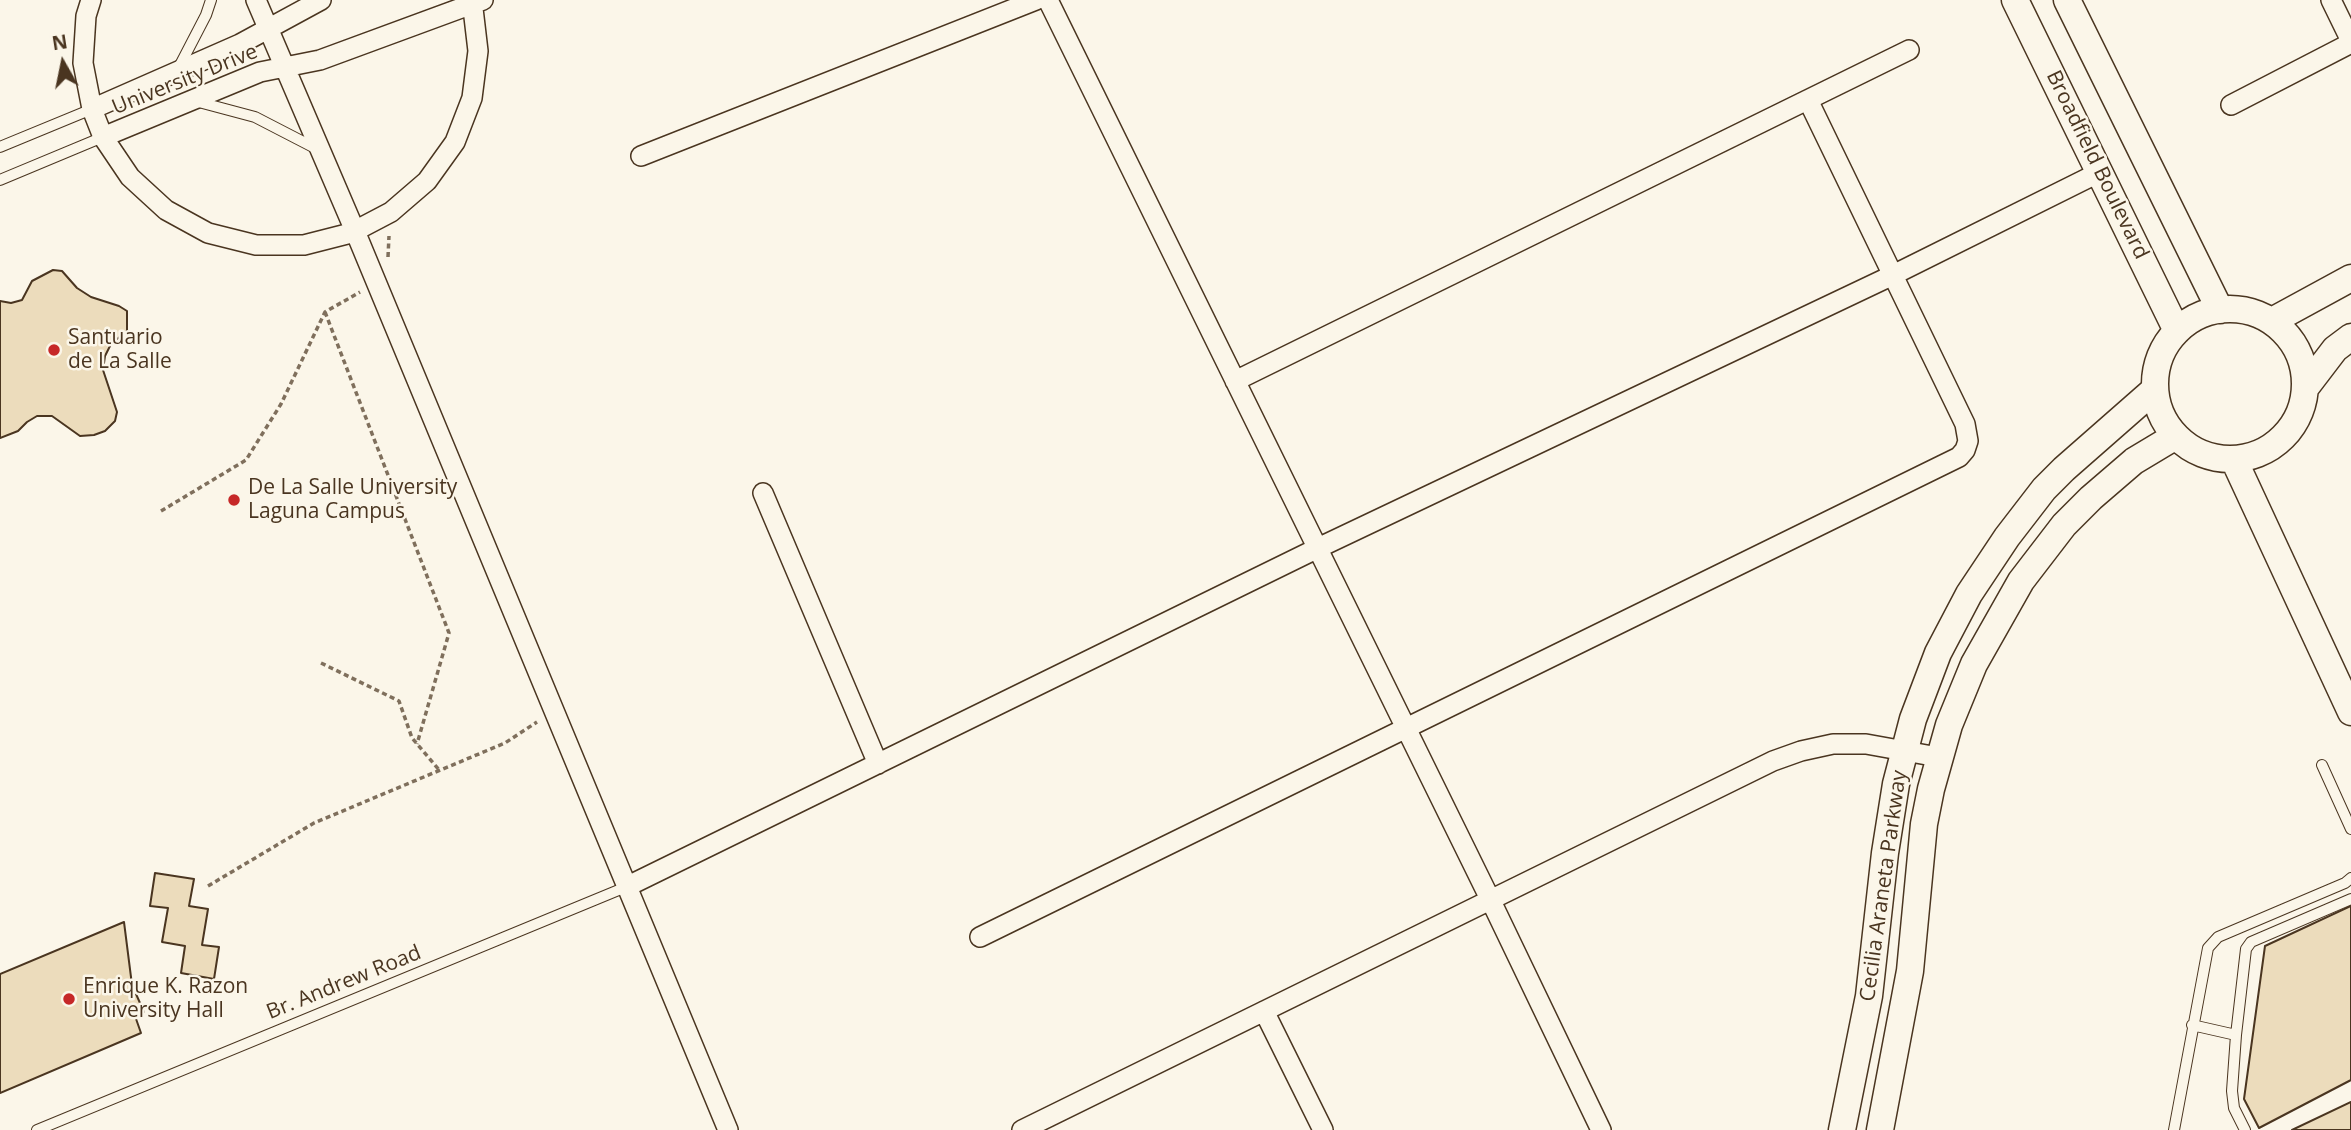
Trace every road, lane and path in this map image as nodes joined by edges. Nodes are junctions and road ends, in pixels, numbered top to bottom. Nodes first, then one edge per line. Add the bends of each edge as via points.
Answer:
1 (90, 0) edge
2 (211, 0) edge
3 (256, 0) edge
4 (321, 0) edge
5 (1036, 0) edge
6 (1048, 0) edge
7 (2015, 0) edge
8 (2067, 0) edge
9 (2331, 0) edge
10 (476, 1) edge
11 (268, 28) junction
12 (2351, 42) edge
13 (1909, 50) dead end
14 (285, 67) junction
15 (177, 71) junction
16 (191, 100) junction
17 (1808, 100) junction
18 (2231, 105) dead end
19 (92, 109) junction
20 (103, 137) junction
21 (0, 147) edge
22 (321, 151) junction
23 (641, 156) dead end
24 (2101, 172) junction
25 (0, 180) edge
26 (355, 231) junction
27 (1892, 275) junction
28 (2351, 278) edge
29 (376, 283) junction
30 (2220, 310) junction
31 (325, 312) junction
32 (2272, 321) junction
33 (2177, 331) junction
34 (2351, 337) edge
35 (1236, 381) junction
36 (2306, 387) junction
37 (2154, 390) junction
38 (2175, 436) junction
39 (2235, 461) junction
40 (763, 492) dead end
41 (161, 511) dead end
42 (1318, 548) junction
43 (321, 663) dead end
44 (553, 711) junction
45 (2351, 712) edge
46 (1406, 728) junction
47 (417, 744) junction
48 (1903, 751) junction
49 (1938, 757) junction
50 (878, 764) junction
51 (2322, 765) dead end
52 (439, 771) junction
53 (2351, 829) edge
54 (2351, 878) edge
55 (208, 886) dead end
56 (626, 887) junction
57 (2351, 899) edge
58 (1491, 901) junction
59 (980, 937) dead end
60 (1264, 1011) junction
61 (2192, 1025) junction
62 (2236, 1035) junction
63 (2245, 1129) edge
64 (37, 1130) edge
65 (728, 1130) edge
66 (1021, 1130) edge
67 (1323, 1130) edge
68 (1601, 1130) edge
69 (1842, 1130) edge
70 (1880, 1130) edge
71 (2174, 1130) edge

1 - 19 street via 83,63
2 - 15 lane
3 - 11 street
4 - 11 street, University Drive
5 - 23 street
6 - 35 street
7 - 24 street, Broadfield Boulevard
8 - 30 street
9 - 12 street
10 - 14 street, University Drive via 320,60
10 - 26 street via 474,86 455,142 427,181 391,212
11 - 14 street
11 - 15 street, University Drive
12 - 18 street
13 - 17 street
14 - 16 street, University Drive via 260,72
14 - 22 street
15 - 19 street, University Drive
16 - 20 street, University Drive
16 - 22 lane via 255,117
17 - 27 street
17 - 35 street
19 - 20 street
19 - 21 lane
20 - 25 lane
20 - 26 street via 130,177 166,210 208,233 256,245 304,245
22 - 26 street
24 - 27 street
24 - 33 street, Broadfield Boulevard
26 - 29 street
27 - 42 street
27 - 46 street via 1965,424 1968,441 1959,457
28 - 32 street
29 - 31 path
29 - 44 street
30 - 32 street via 2252,312
30 - 33 street via 2207,312
31 - 41 path via 281,404 246,460
31 - 47 path via 449,633
32 - 36 street via 2291,339 2303,361
33 - 37 street via 2157,364
34 - 36 street via 2334,349
35 - 42 street
36 - 39 street via 2301,411 2288,433 2268,450
37 - 38 street via 2160,416
37 - 48 street, Cecilia Araneta Parkway via 2064,468 1988,564 1938,653
38 - 39 street via 2195,452
38 - 49 street, Cecilia Araneta Parkway via 2134,461 2091,498 2041,552 1973,664
39 - 45 street
40 - 50 street
42 - 46 street
42 - 50 street
43 - 47 path via 399,701
44 - 52 path via 505,743
44 - 56 street
46 - 58 street
46 - 59 street
47 - 52 path
48 - 49 street
48 - 58 street via 1833,744 1773,761
48 - 69 street, Cecilia Araneta Parkway via 1885,853 1869,996
49 - 70 street, Cecilia Araneta Parkway via 1924,824 1906,998
50 - 56 street
51 - 53 lane
52 - 55 path via 314,823
54 - 61 lane via 2218,937 2208,948
56 - 64 lane, Br. Andrew Road
56 - 65 street
57 - 62 lane via 2252,942 2246,949
58 - 60 street
58 - 68 street
60 - 66 street
60 - 67 street
61 - 62 lane
61 - 71 lane
62 - 63 lane via 2232,1091 2234,1108

